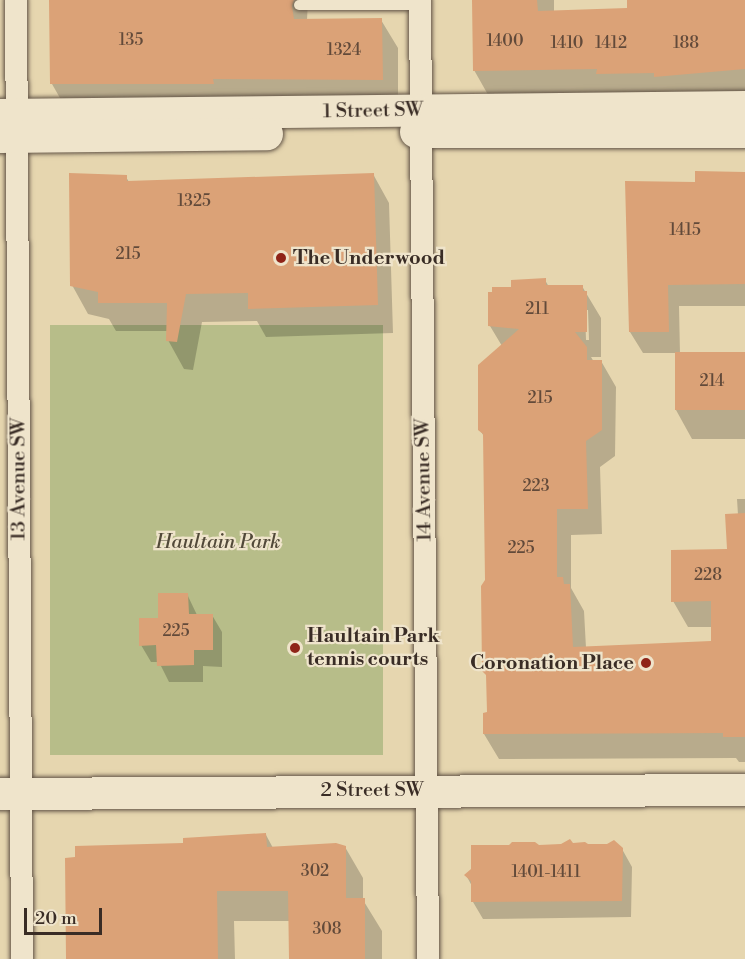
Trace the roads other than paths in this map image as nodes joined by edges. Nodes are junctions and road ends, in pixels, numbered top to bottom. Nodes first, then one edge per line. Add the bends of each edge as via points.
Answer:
1 (16, 0) edge
2 (420, 2) edge
3 (298, 5) dead end
4 (745, 107) edge
5 (420, 122) junction
6 (9, 126) edge
7 (745, 132) edge
8 (427, 790) junction
9 (745, 790) edge
10 (10, 794) edge
11 (21, 959) edge
12 (428, 959) edge

1 - 6 street, 13 Avenue SW
2 - 3 lane
2 - 5 street, 14 Avenue SW
4 - 5 street, 1 Street SW
5 - 6 street, 1 Street SW
5 - 7 street, 1 Street SW
5 - 8 street, 14 Avenue SW
6 - 10 street, 13 Avenue SW
8 - 9 street, 2 Street SW
8 - 10 street, 2 Street SW
8 - 12 street, 14 Avenue SW
10 - 11 street, 13 Avenue SW

